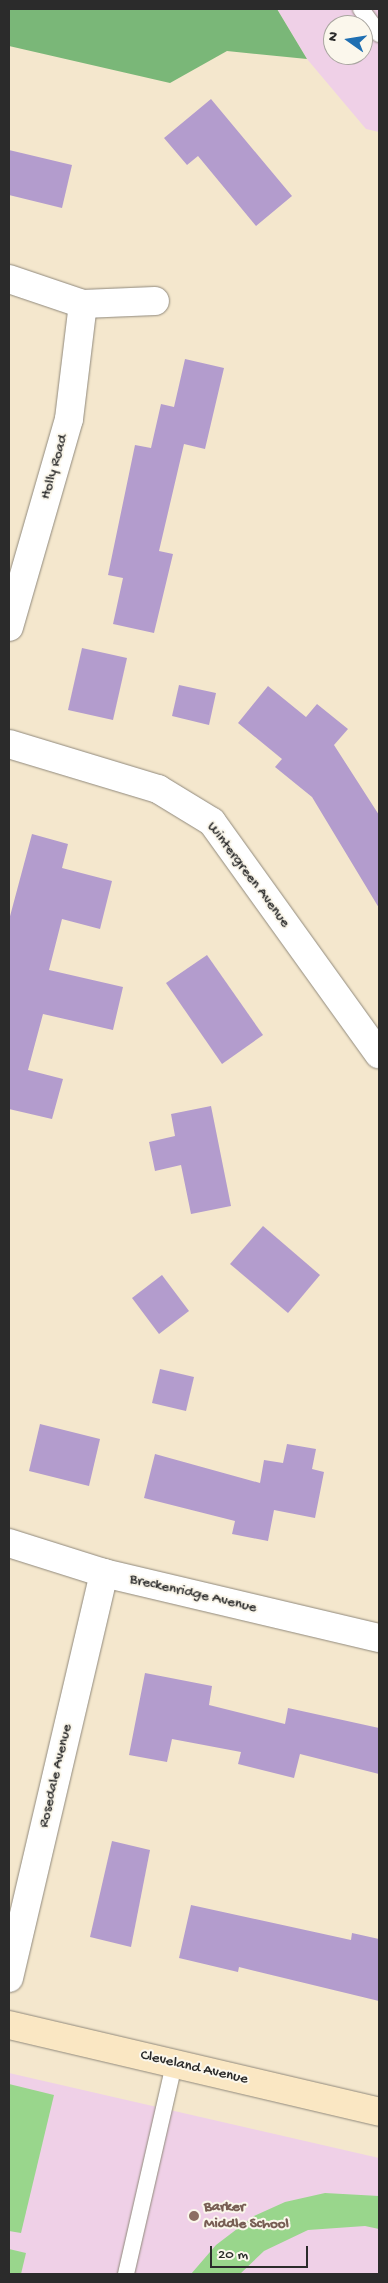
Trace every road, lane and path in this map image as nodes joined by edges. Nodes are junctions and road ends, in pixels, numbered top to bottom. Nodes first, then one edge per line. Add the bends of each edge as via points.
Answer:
1 (361, 9) edge
2 (379, 34) edge
3 (9, 279) edge
4 (155, 301) dead end
5 (83, 304) junction
6 (9, 627) edge
7 (9, 744) edge
8 (379, 1054) edge
9 (9, 1543) edge
10 (104, 1574) junction
11 (379, 1638) edge
12 (9, 1978) edge
13 (9, 2025) edge
14 (174, 2064) junction
15 (379, 2112) edge
16 (126, 2274) edge

1 - 2 lane
3 - 5 street
4 - 5 street
5 - 6 street, Holly Road via 69,419
7 - 8 street, Wintergreen Avenue via 158,789 212,822
9 - 10 street, Breckenridge Avenue
10 - 11 street, Breckenridge Avenue
10 - 12 street, Rosedale Avenue
13 - 14 street, Cleveland Avenue
14 - 15 street, Cleveland Avenue
14 - 16 lane

